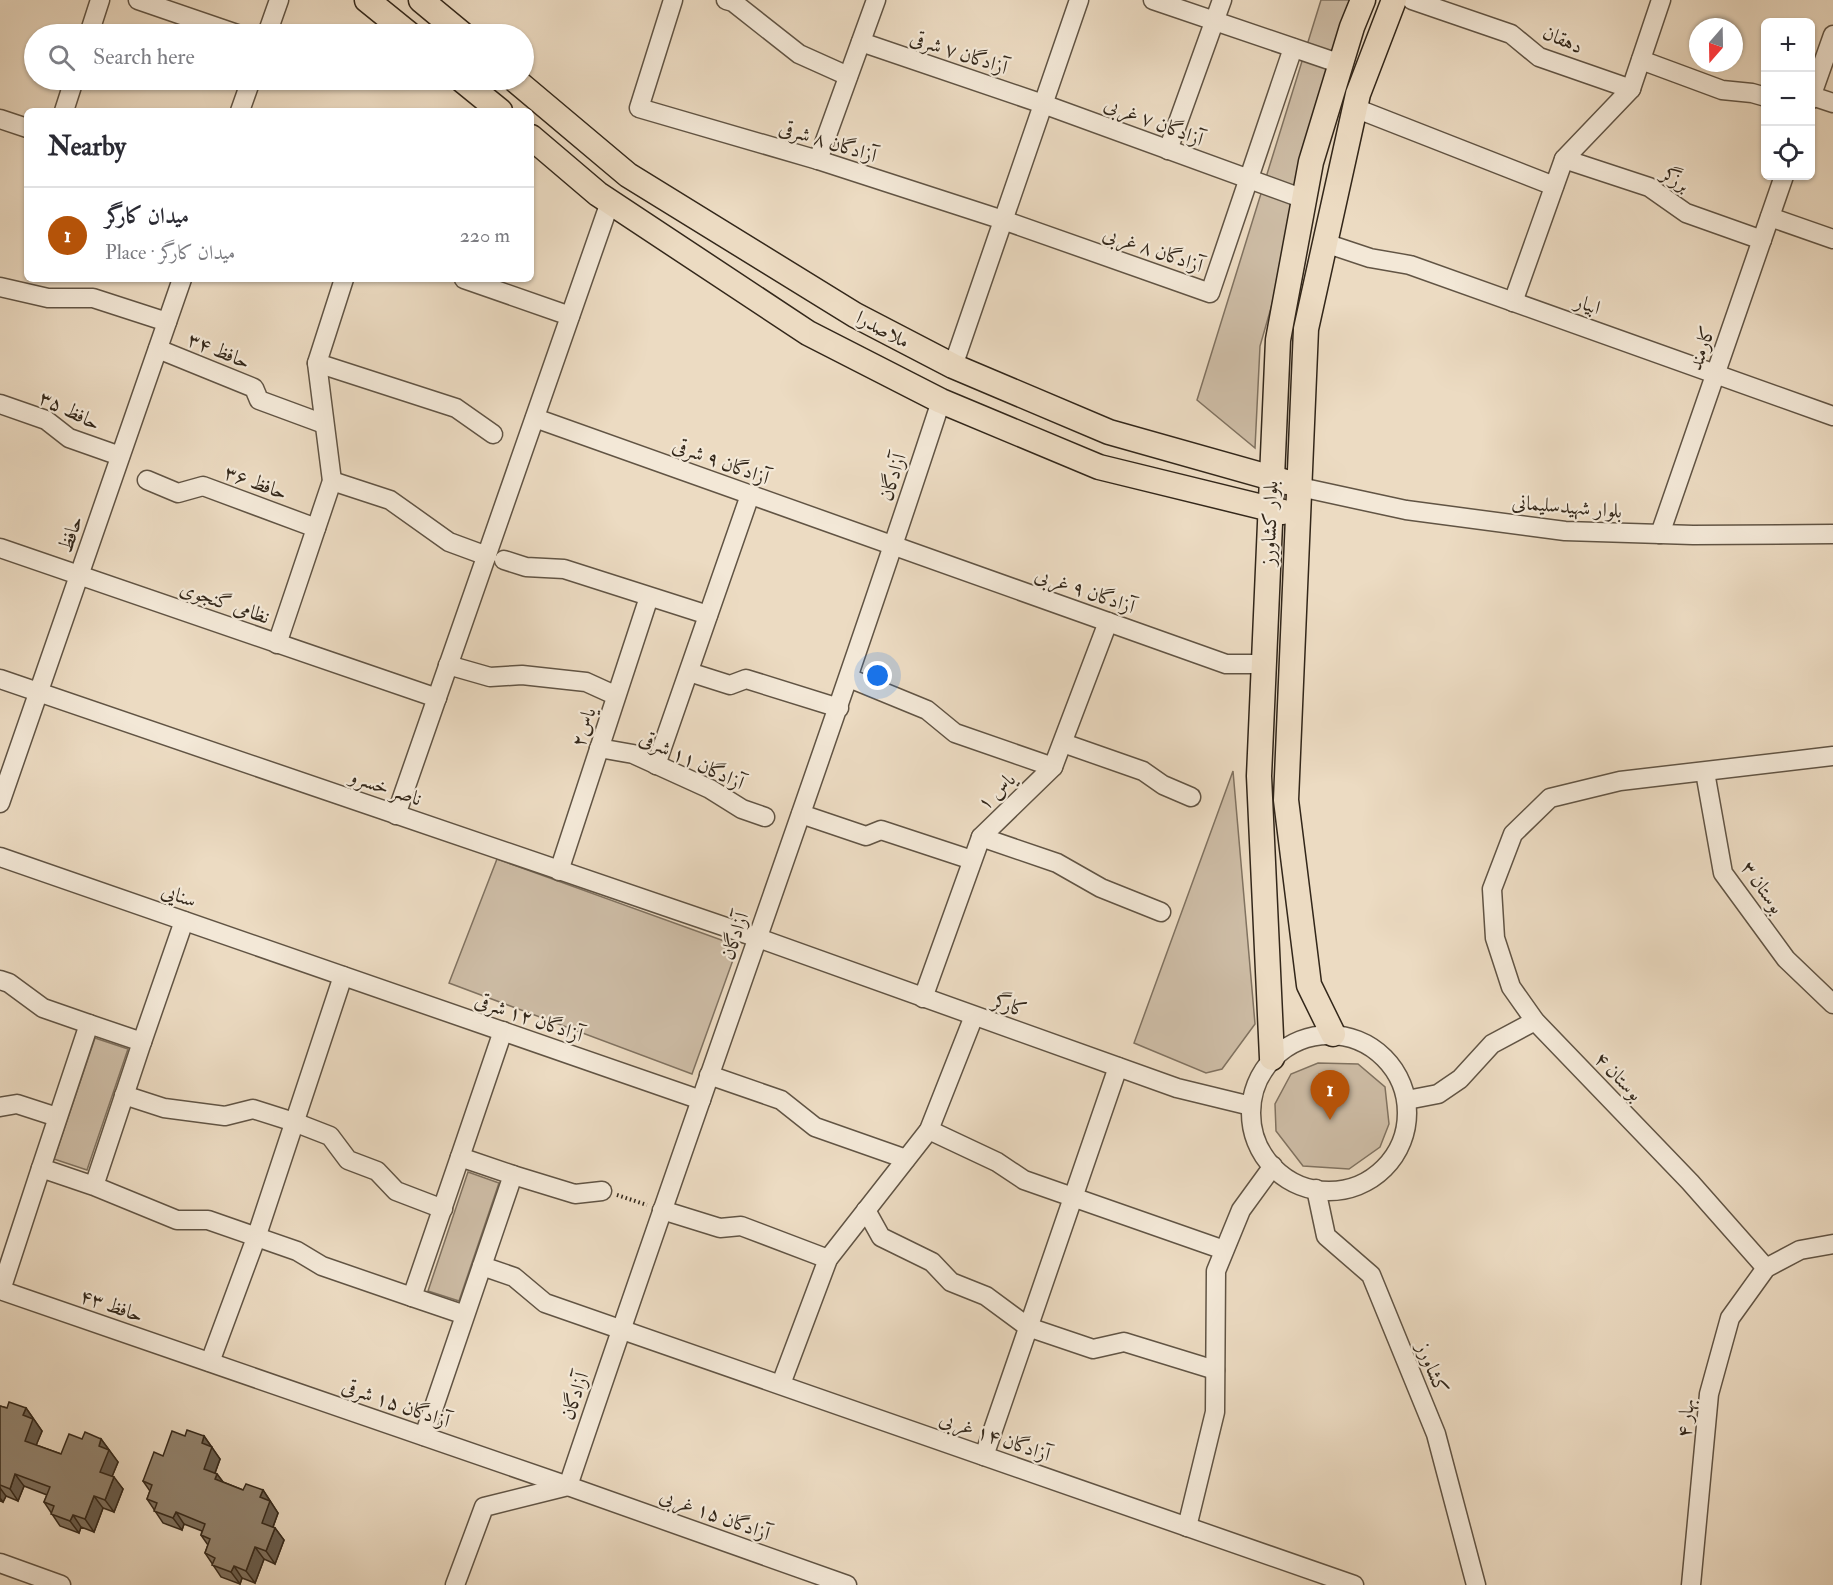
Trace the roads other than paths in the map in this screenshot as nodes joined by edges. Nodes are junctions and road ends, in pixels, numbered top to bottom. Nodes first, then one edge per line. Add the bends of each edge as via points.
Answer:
1 (100, 0) edge
2 (138, 0) edge
3 (279, 0) edge
4 (367, 0) edge
5 (421, 0) edge
6 (673, 0) edge
7 (726, 0) edge
8 (876, 0) edge
9 (1079, 0) edge
10 (1153, 0) edge
11 (1222, 0) edge
12 (1363, 0) edge
13 (1394, 0) edge
14 (1412, 0) edge
15 (1661, 0) edge
16 (1213, 21) junction
17 (92, 24) edge
18 (208, 24) edge
19 (271, 24) edge
20 (397, 24) edge
21 (450, 24) edge
22 (1833, 35) edge
23 (861, 42) junction
24 (1293, 48) junction
25 (1641, 60) junction
26 (1341, 64) junction
27 (848, 76) junction
28 (1815, 87) edge
29 (1631, 89) junction
30 (71, 90) edge
31 (247, 90) edge
32 (474, 90) edge
33 (527, 90) edge
34 (1761, 96) edge
35 (1815, 99) edge
36 (1833, 103) edge
37 (1043, 104) junction
38 (65, 108) edge
39 (241, 108) edge
40 (496, 108) edge
41 (1355, 108) junction
42 (0, 119) edge
43 (24, 127) edge
44 (534, 139) edge
45 (1168, 150) junction
46 (1564, 159) junction
47 (818, 160) junction
48 (1248, 180) junction
49 (1783, 180) edge
50 (1554, 186) junction
51 (1304, 199) junction
52 (610, 202) junction
53 (1770, 217) junction
54 (1003, 220) junction
55 (1833, 239) edge
56 (1762, 240) junction
57 (1325, 243) junction
58 (181, 282) edge
59 (343, 282) edge
60 (473, 282) edge
61 (0, 287) edge
62 (1513, 302) junction
63 (570, 316) junction
64 (167, 321) junction
65 (158, 350) junction
66 (317, 363) junction
67 (953, 366) junction
68 (1716, 373) junction
69 (941, 401) junction
70 (0, 404) edge
71 (1833, 416) edge
72 (535, 418) junction
73 (324, 424) junction
74 (493, 434) dead end
75 (120, 456) junction
76 (1271, 478) junction
77 (147, 480) dead end
78 (332, 481) junction
79 (1300, 487) junction
80 (750, 495) junction
81 (1269, 510) junction
82 (1299, 514) junction
83 (316, 528) junction
84 (1660, 534) junction
85 (1833, 534) edge
86 (893, 547) junction
87 (0, 548) edge
88 (495, 558) junction
89 (79, 576) junction
90 (649, 597) junction
91 (708, 615) junction
92 (1108, 622) junction
93 (278, 644) junction
94 (1264, 664) junction
95 (448, 665) junction
96 (688, 672) junction
97 (849, 678) junction
98 (0, 679) edge
99 (39, 692) junction
100 (608, 692) dead end
101 (437, 698) junction
102 (839, 708) junction
103 (1063, 743) junction
104 (599, 748) junction
105 (1833, 756) edge
106 (656, 765) junction
107 (1053, 767) junction
108 (1705, 772) junction
109 (1191, 797) dead end
110 (0, 803) edge
111 (801, 814) junction
112 (396, 815) junction
113 (765, 817) dead end
114 (981, 837) junction
115 (0, 857) edge
116 (972, 860) junction
117 (559, 871) junction
118 (1161, 912) dead end
119 (184, 921) junction
120 (758, 939) junction
121 (343, 976) junction
122 (0, 980) edge
123 (923, 998) junction
124 (1833, 1004) edge
125 (974, 1016) junction
126 (1535, 1021) junction
127 (89, 1024) junction
128 (503, 1031) junction
129 (1333, 1034) junction
130 (142, 1042) junction
131 (1272, 1058) junction
132 (1118, 1067) junction
133 (710, 1075) junction
134 (124, 1095) junction
135 (701, 1100) junction
136 (1407, 1100) junction
137 (1251, 1106) junction
138 (0, 1107) edge
139 (57, 1117) junction
140 (294, 1122) junction
141 (929, 1130) junction
142 (460, 1157) junction
143 (906, 1159) junction
144 (1273, 1166) junction
145 (40, 1168) junction
146 (513, 1175) junction
147 (94, 1186) junction
148 (1316, 1189) junction
149 (602, 1191) road end
150 (1073, 1198) junction
151 (443, 1209) junction
152 (662, 1210) junction
153 (866, 1210) junction
154 (256, 1238) junction
155 (1833, 1244) edge
156 (1224, 1250) junction
157 (828, 1259) junction
158 (482, 1266) junction
159 (1766, 1268) junction
160 (1, 1290) edge
161 (412, 1297) junction
162 (465, 1315) junction
163 (1028, 1327) junction
164 (621, 1329) junction
165 (210, 1362) junction
166 (1215, 1370) junction
167 (781, 1384) junction
168 (424, 1436) junction
169 (984, 1456) junction
170 (568, 1486) junction
171 (1187, 1527) junction
172 (0, 1563) edge
173 (61, 1585) edge
174 (455, 1585) edge
175 (847, 1585) edge
176 (1354, 1585) edge
177 (1476, 1585) edge
178 (1692, 1585) edge

1 - 17 street
2 - 18 street
3 - 19 street
4 - 20 main road
5 - 21 main road
6 - 47 street, آزادگان ۸ شرقی via 639,108
7 - 27 street via 800,54
8 - 23 street
9 - 37 street
10 - 16 street
11 - 16 street
12 - 26 main road, بلوار کشاورز
13 - 41 main road, بلوار کشاورز
14 - 29 street, دهقان via 1511,34 1539,57
15 - 25 street
16 - 24 street
16 - 45 street
22 - 28 street
23 - 27 street
23 - 37 street, آزادگان ۷ شرقی
24 - 26 street
24 - 48 street
25 - 29 street
25 - 34 street via 1722,90
26 - 51 main road, بلوار کشاورز via 1311,162
27 - 47 street
29 - 46 street
30 - 38 street
31 - 39 street
32 - 40 main road
33 - 67 main road, ملاصدرا via 628,175 855,315
35 - 36 street
37 - 45 street, آزادگان ۷ غربی
37 - 54 street
41 - 50 street
41 - 57 main road, بلوار کشاورز
42 - 43 street
44 - 52 main road, ملاصدرا
45 - 48 street, آزادگان ۷ غربی
46 - 50 street
46 - 56 street, برزگر via 1649,187 1686,213
47 - 54 street, آزادگان ۸ شرقی
48 - 51 street, آزادگان ۷ غربی
48 - 54 street, آزادگان ۸ غربی via 1210,293
49 - 53 street, کارمند
50 - 62 street
51 - 76 main road, بلوار کشاورز via 1278,340
52 - 63 street
52 - 69 main road, ملاصدرا via 808,333
53 - 55 street
53 - 56 street, کارمند
54 - 67 street
56 - 68 street, کارمند
57 - 62 street, ابیار via 1370,258 1410,265
57 - 79 main road, بلوار کشاورز via 1306,329
58 - 64 street, حافظ
59 - 66 street
60 - 63 street
61 - 64 street via 48,298 93,298
62 - 68 street, ابیار
63 - 72 street
64 - 65 street, حافظ
65 - 73 street, حافظ ۳۴ via 254,388 259,400
65 - 75 street, حافظ
66 - 73 street
66 - 74 street via 456,408
67 - 76 main road, ملاصدرا via 1109,432
68 - 71 street, ابیار
68 - 84 street, کارمند
69 - 81 main road, ملاصدرا via 1099,467
69 - 86 street, آزادگان
70 - 75 street, حافظ ۳۵ via 46,420 69,438
72 - 80 street, آزادگان ۹ شرقی
72 - 88 street
73 - 78 street
75 - 89 street, حافظ
76 - 79 main road, ملاصدرا
76 - 81 main road, بلوار کشاورز
77 - 83 street, حافظ ۳۶ via 178,493 203,486
78 - 83 street
78 - 88 street via 390,500 449,542
79 - 82 main road, بلوار کشاورز
79 - 84 street, بلوار شهیدسلیمانی via 1406,510 1565,531
80 - 86 street, آزادگان ۹ شرقی
80 - 91 street
81 - 82 main road, ملاصدرا
81 - 94 main road, بلوار کشاورز
82 - 129 main road, بلوار کشاورز via 1287,801 1309,985
83 - 93 street
84 - 85 street, بلوار شهیدسلیمانی
86 - 92 street, آزادگان ۹ غربی
86 - 97 street, آزادگان
87 - 89 street, نظامی گنجوی
88 - 90 street via 526,567 564,569
88 - 95 street
89 - 93 street, نظامی گنجوی
89 - 99 street, حافظ
90 - 91 street
90 - 104 street, یاس۲
91 - 96 street
92 - 94 street, آزادگان ۹ غربی via 1226,664
92 - 103 street, یاس ۱
93 - 101 street, نظامی گنجوی
94 - 131 main road, بلوار کشاورز via 1259,776
95 - 100 street via 490,677 522,675 586,682
95 - 101 street
96 - 102 street via 730,685 746,679
96 - 106 street
97 - 102 street, آزادگان
97 - 107 street via 927,710 955,733
98 - 99 street, ناصر خسرو
99 - 110 street, حافظ
99 - 112 street, ناصر خسرو
101 - 112 street
102 - 111 street, آزادگان
103 - 107 street, یاس ۱
103 - 109 street via 1143,771
104 - 106 street, آزادگان ۱۱ شرقی via 633,754
104 - 117 street, یاس۲
105 - 108 street
106 - 113 street, آزادگان ۱۱ شرقی
107 - 114 street, یاس ۱
108 - 124 street, بوستان ۳ via 1723,873 1786,958
108 - 126 street, بوستان ۴ via 1620,781 1550,798 1513,834 1492,889 1495,938 1511,987
111 - 116 street via 866,836 881,830
111 - 120 street, آزادگان
112 - 117 street, ناصر خسرو
114 - 116 street, یاس ۱
114 - 118 street via 1057,863 1101,888
115 - 119 street, سنایی
116 - 123 street, یاس ۱
117 - 120 street, ناصر خسرو
119 - 121 street, سنایی
119 - 130 street
120 - 123 street, کارگر
120 - 133 street, آزادگان
121 - 128 street, آزادگان ۱۲ شرقی
121 - 140 street
122 - 127 street via 43,1008
123 - 125 street, کارگر
125 - 132 street, کارگر
125 - 141 street
126 - 136 street via 1492,1044 1460,1079 1438,1094
126 - 159 street, بوستان ۴ via 1690,1182
127 - 130 street
127 - 139 street
128 - 135 street, آزادگان ۱۲ شرقی
128 - 142 street
129 - 131 street via 1311,1036 1290,1044
129 - 136 street via 1359,1040 1382,1054 1398,1075
130 - 134 street
131 - 137 street via 1257,1080
132 - 137 street, کارگر via 1177,1088
132 - 150 street
133 - 135 street, آزادگان
133 - 143 street via 781,1101 815,1127
134 - 140 street via 164,1108 225,1116 253,1109
134 - 147 street
135 - 152 street, آزادگان
136 - 148 street via 1407,1127 1398,1152 1381,1173 1358,1186 1332,1192
137 - 144 street via 1252,1132
138 - 139 street via 17,1104
139 - 145 street
140 - 151 street via 330,1136 348,1160 377,1171 396,1191
140 - 154 street
141 - 143 street
141 - 150 street via 997,1162 1023,1180
142 - 146 street
142 - 151 street
143 - 153 street
144 - 148 street via 1282,1176
144 - 156 street via 1241,1210
145 - 147 street
145 - 160 street
146 - 149 street via 574,1194
146 - 158 street
147 - 154 street via 177,1220 208,1220
148 - 177 street, کشاورز via 1326,1236 1371,1275 1436,1434
150 - 156 street
150 - 163 street
151 - 161 street
152 - 157 street via 720,1228 741,1226
152 - 164 street, آزادگان
153 - 157 street
153 - 163 street via 881,1238 932,1262 951,1282 986,1296
154 - 161 street
154 - 165 street
155 - 159 street via 1800,1250
156 - 166 street via 1216,1272
157 - 167 street
158 - 162 street
158 - 164 street, آزادگان ۱۴ غربی via 514,1277 545,1303
159 - 178 street, بهار ۴ via 1730,1318 1709,1394
160 - 165 street, حافظ ۴۳
161 - 162 street
162 - 168 street
163 - 166 street via 1093,1349 1124,1342
163 - 169 street
164 - 167 street, آزادگان ۱۴ غربی
164 - 170 street, آزادگان
165 - 168 street, آزادگان ۱۵ شرقی
166 - 171 street via 1215,1412
167 - 169 street, آزادگان ۱۴ غربی
168 - 170 street, آزادگان ۱۵ شرقی
169 - 171 street, آزادگان ۱۴ غربی
170 - 174 street via 484,1507
170 - 175 street, آزادگان ۱۵ غربی
171 - 176 street, آزادگان ۱۴ غربی
172 - 173 street

